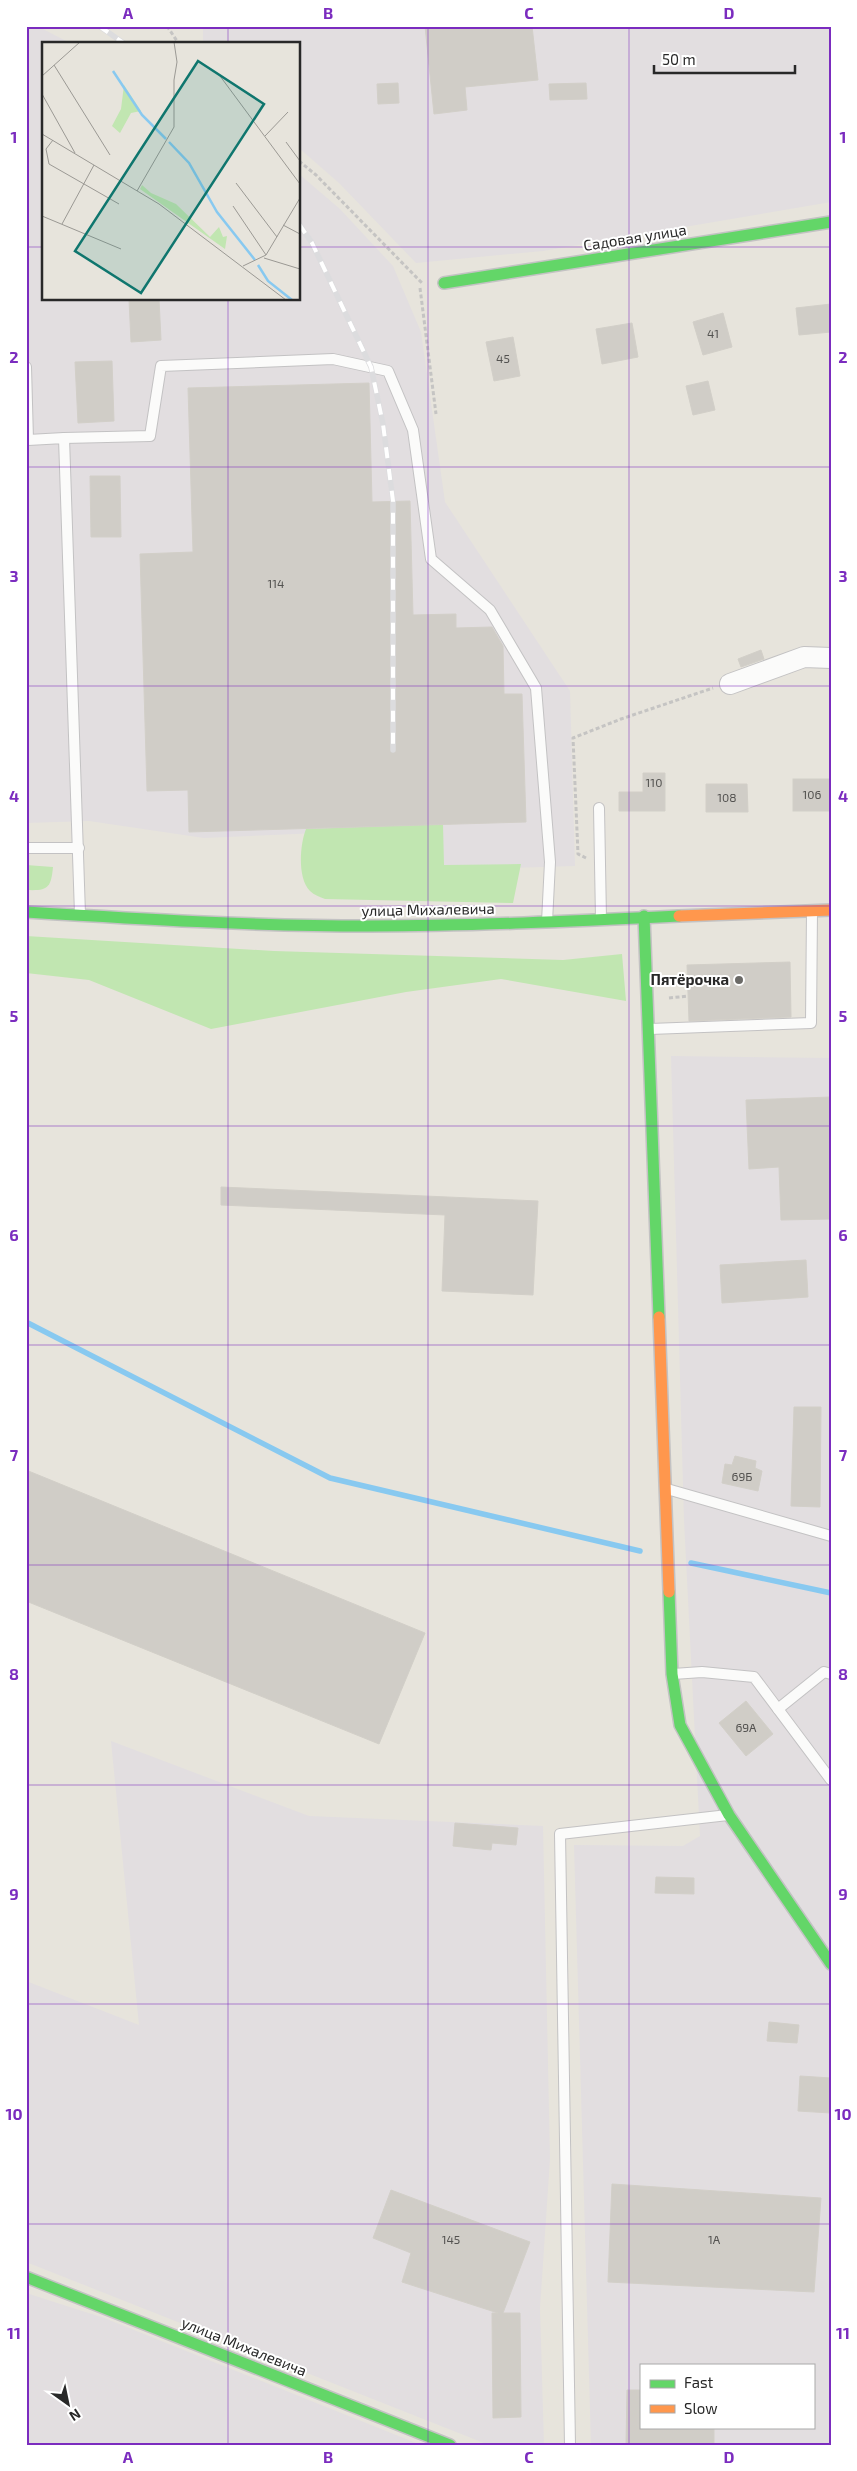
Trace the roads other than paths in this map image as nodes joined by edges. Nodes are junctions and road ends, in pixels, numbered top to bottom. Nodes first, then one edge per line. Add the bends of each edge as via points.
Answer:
1 (831, 222) edge
2 (444, 283) road end
3 (26, 367) edge
4 (64, 438) junction
5 (831, 658) edge
6 (730, 684) road end
7 (599, 808) dead end
8 (26, 848) edge
9 (78, 848) junction
10 (831, 910) edge
11 (812, 911) junction
12 (26, 912) edge
13 (80, 915) junction
14 (644, 916) junction
15 (602, 920) junction
16 (547, 923) junction
17 (649, 1030) junction
18 (666, 1489) junction
19 (831, 1536) edge
20 (672, 1674) junction
21 (831, 1674) edge
22 (778, 1709) junction
23 (831, 1780) edge
24 (729, 1815) junction
25 (831, 1964) edge
26 (26, 2278) edge
27 (450, 2445) edge
28 (570, 2445) edge

1 - 2 street, Садовая улица
3 - 4 lane via 28,440
4 - 9 lane
4 - 16 lane via 150,436 161,366 332,359 388,371 413,430 432,559 490,610 536,688 550,862
5 - 6 street via 804,657
7 - 15 lane
8 - 9 lane
9 - 13 lane
10 - 11 street, улица Михалевича
11 - 14 street, улица Михалевича
11 - 17 lane via 811,1023
12 - 13 street, улица Михалевича
13 - 16 street, улица Михалевича via 368,926
14 - 15 street, улица Михалевича
14 - 17 street
15 - 16 street, улица Михалевича
17 - 18 street
18 - 19 lane
18 - 20 street
20 - 22 lane via 702,1672 754,1677
20 - 24 street via 680,1725
21 - 22 lane via 824,1672
22 - 23 lane
24 - 25 street
24 - 28 lane via 560,1834
26 - 27 street, улица Михалевича

